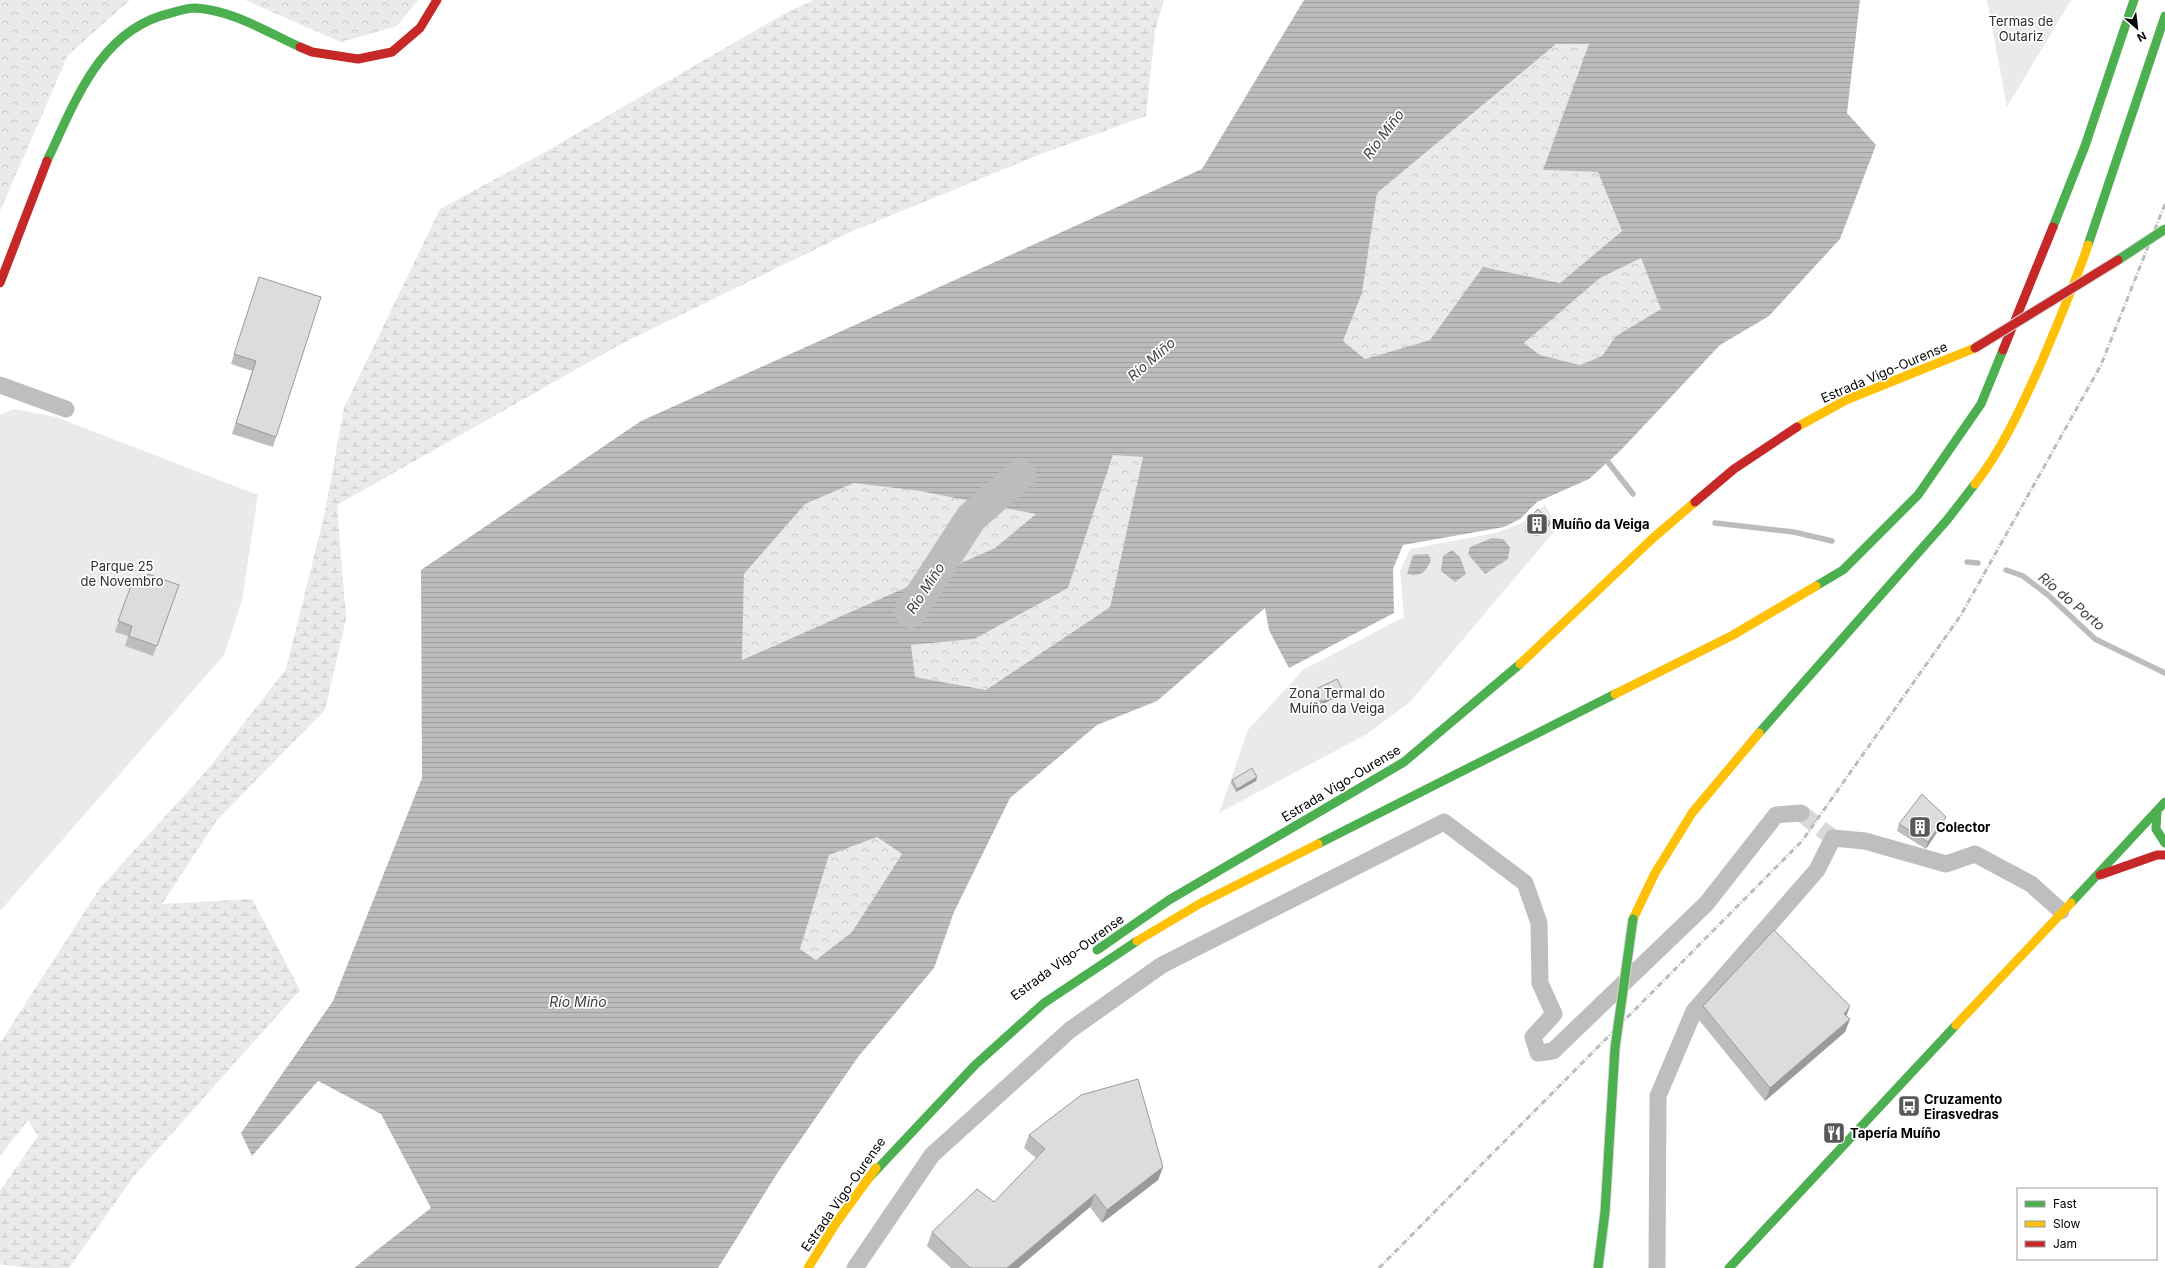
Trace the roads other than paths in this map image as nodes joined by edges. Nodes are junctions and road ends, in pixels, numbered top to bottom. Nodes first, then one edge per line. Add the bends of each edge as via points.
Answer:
1 (437, 0) edge
2 (2134, 0) edge
3 (2165, 16) edge
4 (2165, 229) edge
5 (0, 283) edge
6 (2080, 296) dead end
7 (1975, 348) junction
8 (0, 385) edge
9 (66, 409) dead end
10 (2165, 802) edge
11 (2156, 811) junction
12 (1801, 813) tunnel mouth
13 (2165, 843) edge
14 (2165, 855) edge
15 (2093, 878) junction
16 (2061, 912) junction
17 (1086, 957) dead end
18 (914, 1116) dead end
19 (868, 1180) junction
20 (808, 1268) edge
21 (855, 1268) edge
22 (1598, 1268) edge
23 (1658, 1268) edge
24 (1729, 1268) edge

1 - 5 main road via 420,28 392,52 358,59 312,52 232,16 194,8 153,17 117,40 88,76 49,156
2 - 19 main road via 2085,146 1981,404 1918,495 1843,570 1733,635 1201,902 1127,948 1044,1003 975,1066
3 - 22 main road, bridge via 2073,289 2025,399 1992,462 1947,520 1754,737 1692,813 1655,873 1633,919 1615,1048 1605,1212
4 - 7 main road, bridge
6 - 7 main road, bridge
7 - 17 main road, Estrada Vigo-Ourense via 1846,400 1784,434 1734,469 1653,538 1533,653 1404,762 1169,900
8 - 9 street
10 - 11 main road
11 - 13 main road via 2156,829
11 - 15 main road
12 - 21 street via 1776,815 1706,904 1553,1051 1538,1053 1533,1037 1554,1014 1540,983 1539,923 1525,883 1444,822 1162,965 1070,1030 932,1155
14 - 15 main road via 2157,855
15 - 16 main road
16 - 23 street via 2032,884 1975,854 1946,864 1865,841 1833,838 1817,870 1694,1011 1658,1096
16 - 24 main road
18 - 19 main road, Estrada Vigo-Ourense
19 - 20 main road, Estrada Vigo-Ourense via 836,1223

